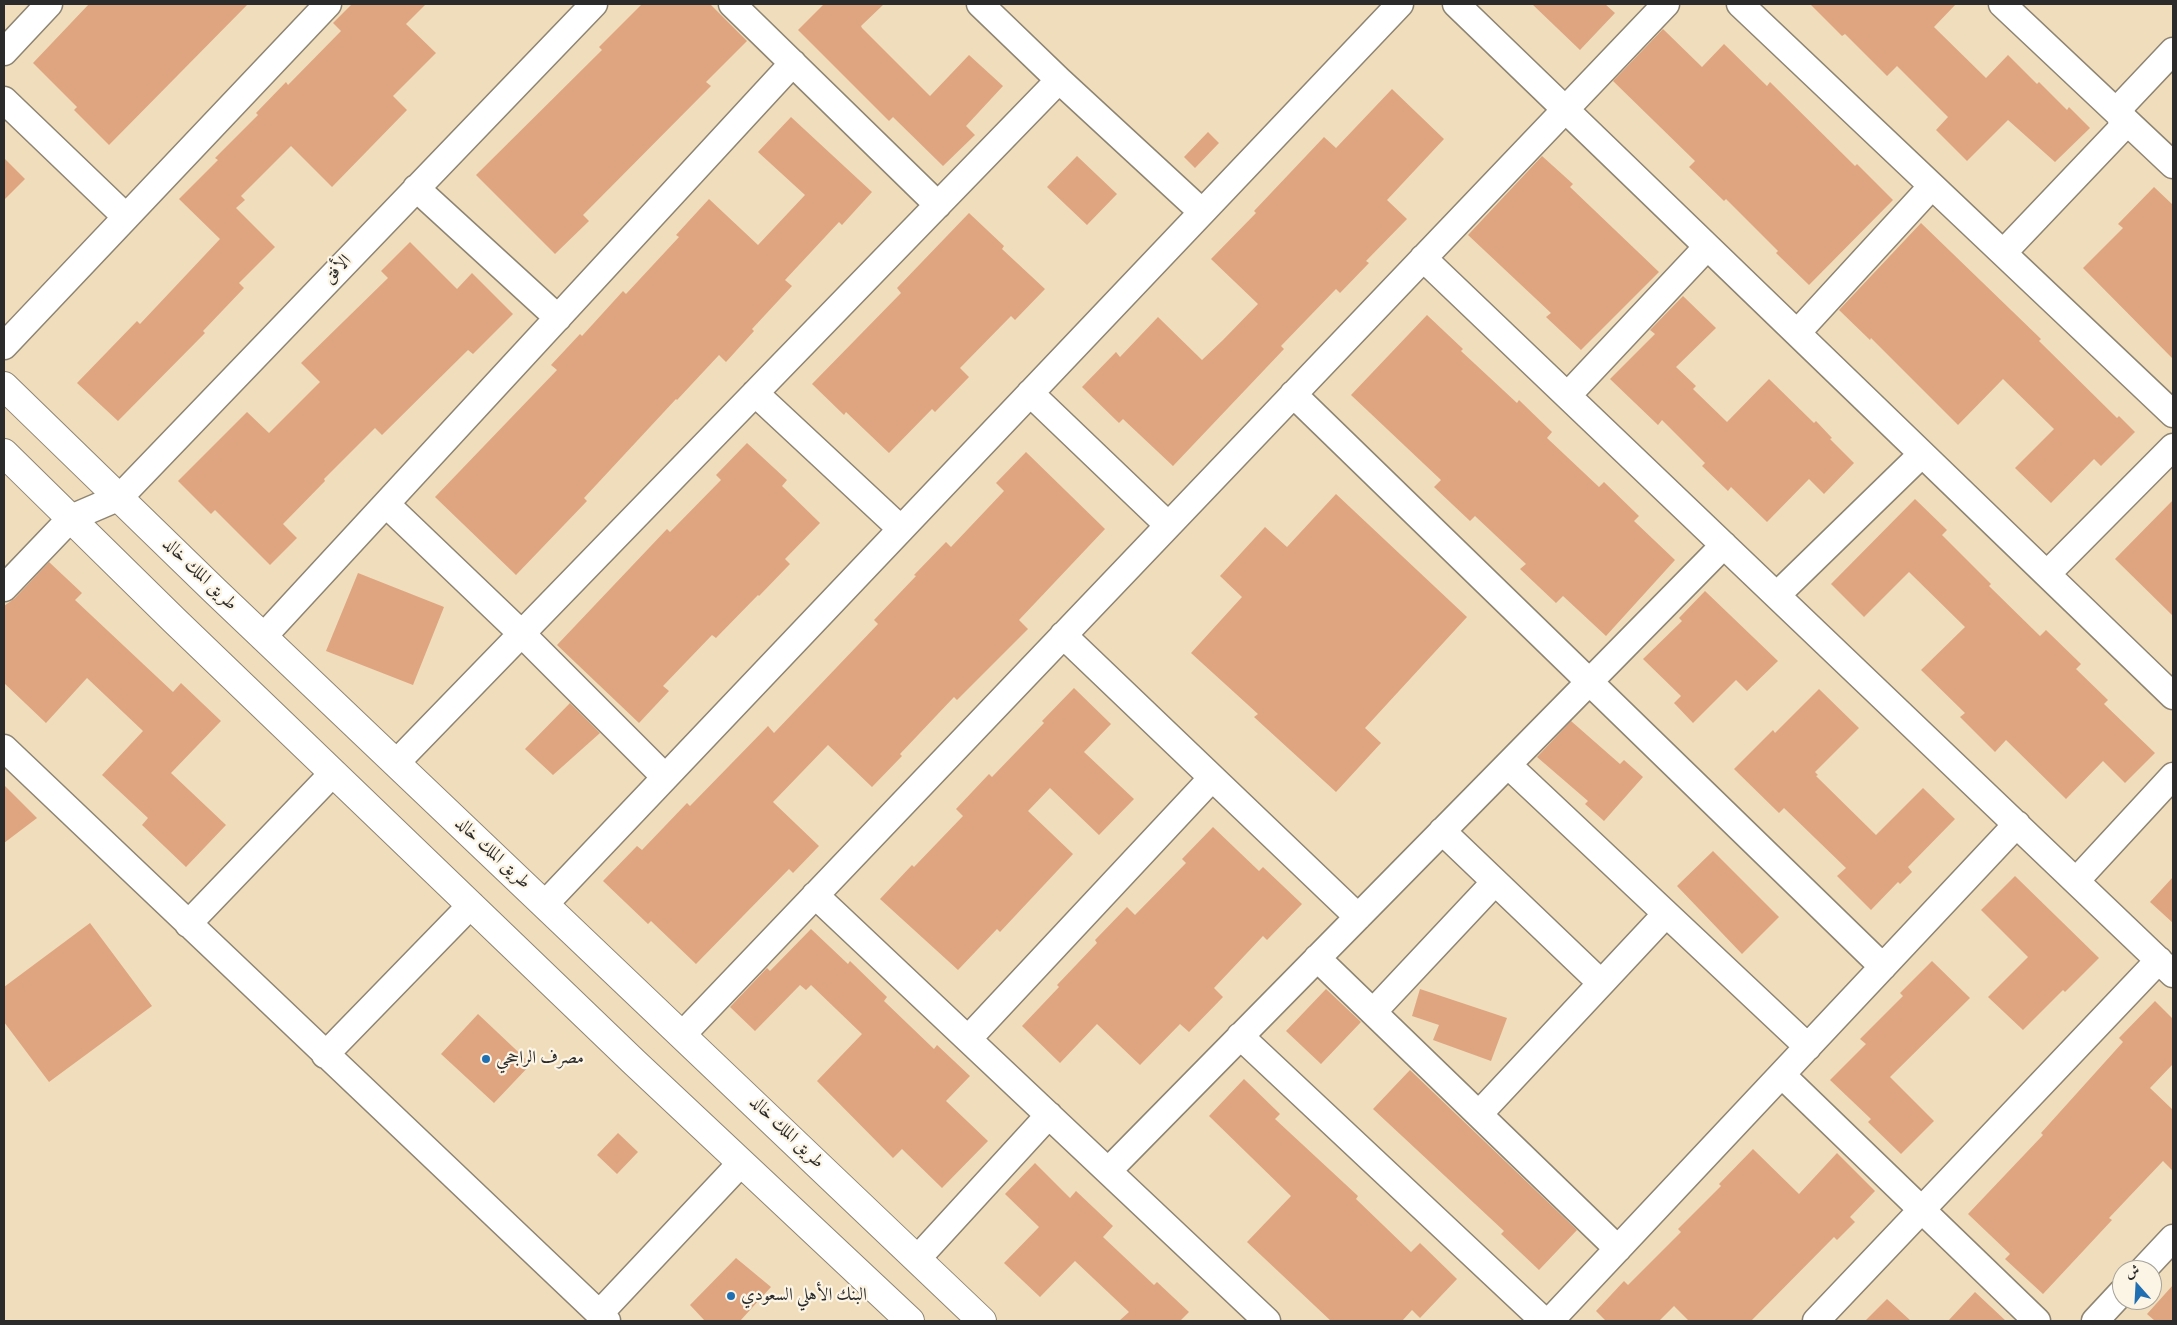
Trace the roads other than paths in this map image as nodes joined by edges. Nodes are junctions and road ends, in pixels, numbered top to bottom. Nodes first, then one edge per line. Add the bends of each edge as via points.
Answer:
1 (49, 4) edge
2 (328, 4) edge
3 (594, 4) edge
4 (732, 4) edge
5 (980, 4) edge
6 (1400, 4) edge
7 (1456, 4) edge
8 (1666, 4) edge
9 (1740, 4) edge
10 (2002, 4) edge
11 (2173, 51) edge
12 (4, 52) edge
13 (793, 63) junction
14 (1059, 80) junction
15 (4, 100) edge
16 (1565, 109) junction
17 (2122, 115) junction
18 (2173, 165) edge
19 (1932, 186) junction
20 (416, 188) junction
21 (938, 205) junction
22 (1202, 212) junction
23 (126, 217) junction
24 (1707, 247) junction
25 (2003, 253) junction
26 (1423, 258) junction
27 (558, 318) junction
28 (1797, 333) junction
29 (4, 346) edge
30 (4, 386) edge
31 (755, 393) junction
32 (1030, 393) junction
33 (1293, 394) junction
34 (1568, 396) junction
35 (2173, 414) edge
36 (2173, 447) edge
37 (4, 453) edge
38 (1922, 454) junction
39 (120, 497) junction
40 (386, 504) junction
41 (71, 518) junction
42 (1168, 525) junction
43 (901, 529) junction
44 (1724, 545) junction
45 (2047, 574) junction
46 (4, 588) edge
47 (1777, 595) junction
48 (522, 634) junction
49 (1063, 635) junction
50 (263, 637) junction
51 (1589, 682) junction
52 (2173, 696) edge
53 (4, 748) edge
54 (396, 763) junction
55 (1508, 765) junction
56 (333, 772) junction
57 (2173, 776) edge
58 (664, 777) junction
59 (1212, 778) junction
60 (2017, 824) junction
61 (1442, 831) junction
62 (2076, 881) junction
63 (1495, 882) junction
64 (815, 895) junction
65 (545, 904) junction
66 (471, 905) junction
67 (1666, 914) junction
68 (1358, 917) junction
69 (188, 924) junction
70 (1317, 958) junction
71 (1883, 967) junction
72 (2166, 967) edge
73 (1601, 983) junction
74 (1373, 1012) junction
75 (682, 1035) junction
76 (1240, 1036) junction
77 (968, 1039) junction
78 (1808, 1047) junction
79 (325, 1055) junction
80 (1782, 1075) junction
81 (1478, 1114) junction
82 (1049, 1116) junction
83 (741, 1163) junction
84 (1108, 1170) junction
85 (1921, 1211) junction
86 (2173, 1238) edge
87 (1618, 1249) junction
88 (917, 1259) junction
89 (2152, 1260) edge
90 (2112, 1303) edge
91 (603, 1318) edge
92 (1257, 1318) edge
93 (1536, 1318) edge
94 (910, 1321) edge
95 (982, 1321) edge
96 (1816, 1321) edge
97 (2037, 1321) edge
98 (2095, 1321) edge

1 - 12 street
2 - 23 street
3 - 20 street, الأفق
4 - 13 street
5 - 14 street
6 - 22 street
7 - 16 street
8 - 16 street
9 - 19 street
10 - 17 street
11 - 17 street via 2122,105
13 - 21 street
13 - 27 street
14 - 21 street
14 - 22 street
15 - 23 street
16 - 24 street
16 - 26 street
17 - 18 street
17 - 25 street via 2121,128
19 - 25 street
19 - 28 street
20 - 27 street
20 - 39 street, الأفق
21 - 31 street
22 - 32 street
23 - 29 street
24 - 28 street
24 - 34 street
25 - 35 street
26 - 33 street
26 - 34 street
27 - 40 street
28 - 38 street
30 - 39 main road, طريق الملك خالد
31 - 43 street
31 - 48 street
32 - 42 street
32 - 43 street
33 - 42 street
33 - 51 street
34 - 44 street
36 - 45 street
37 - 41 main road
38 - 45 street
38 - 47 street
39 - 41 street, الأفق
39 - 50 main road, طريق الملك خالد
40 - 48 street
40 - 50 street
41 - 46 street
41 - 56 main road
42 - 49 street
43 - 58 street
44 - 47 street
44 - 51 street
45 - 52 street
47 - 60 street
48 - 54 street
48 - 58 street
49 - 59 street
49 - 64 street
50 - 54 main road, طريق الملك خالد
51 - 55 street
51 - 71 street
53 - 69 street
54 - 65 main road, طريق الملك خالد
55 - 61 street
55 - 67 street
56 - 66 main road
56 - 69 street
57 - 62 street
58 - 65 street
59 - 68 street
59 - 77 street
60 - 62 street
60 - 71 street
61 - 63 street
61 - 68 street
62 - 72 street
63 - 73 street
63 - 74 street
64 - 75 street
64 - 77 street
65 - 75 main road, طريق الملك خالد
66 - 79 street
66 - 83 main road
67 - 73 street
67 - 78 street
68 - 70 street
69 - 79 street
70 - 74 street
70 - 76 street
71 - 78 street
72 - 85 street
73 - 81 street
74 - 81 street
75 - 88 main road, طريق الملك خالد
76 - 84 street
76 - 93 street
77 - 82 street
78 - 80 street
79 - 91 street
80 - 85 street
80 - 87 street
81 - 87 street
82 - 84 street
82 - 88 street
83 - 91 street
83 - 94 main road
84 - 92 street
85 - 96 street
85 - 97 street
86 - 89 street
87 - 93 street
88 - 95 main road, طريق الملك خالد
90 - 98 street

